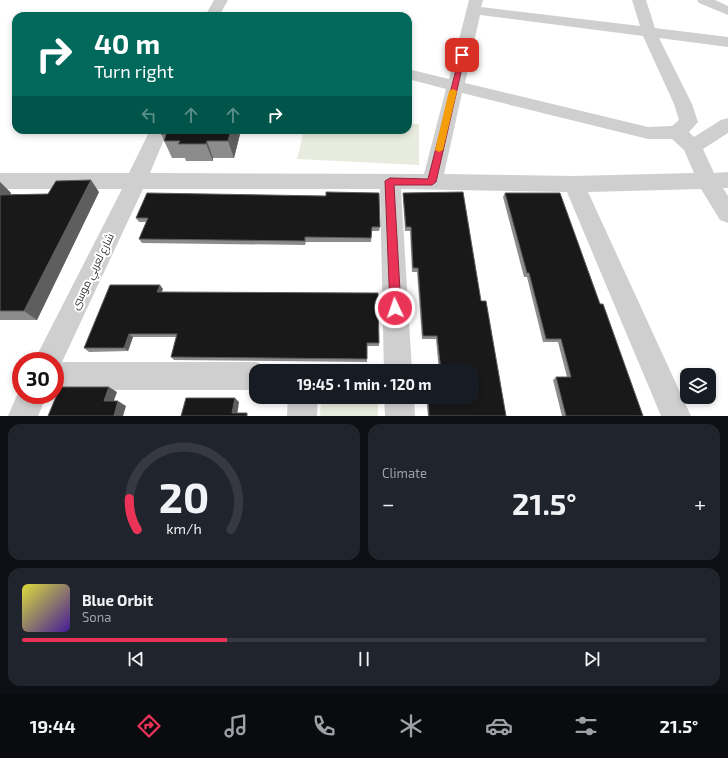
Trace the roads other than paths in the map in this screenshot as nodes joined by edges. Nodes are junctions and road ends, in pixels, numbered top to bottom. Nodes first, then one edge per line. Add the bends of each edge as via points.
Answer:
1 (221, 0) edge
2 (638, 0) edge
3 (704, 0) edge
4 (475, 5) edge
5 (728, 11) edge
6 (214, 12) edge
7 (649, 33) junction
8 (728, 42) edge
9 (412, 75) edge
10 (454, 86) junction
11 (728, 124) edge
12 (677, 132) junction
13 (157, 134) edge
14 (692, 147) junction
15 (707, 180) junction
16 (728, 180) edge
17 (0, 181) edge
18 (136, 181) junction
19 (390, 181) junction
20 (432, 182) junction
21 (574, 184) junction
22 (728, 214) edge
23 (52, 352) edge
24 (398, 364) edge
25 (64, 376) edge
26 (249, 376) edge
27 (28, 404) edge
28 (303, 404) edge
29 (399, 404) edge
30 (23, 416) edge
31 (302, 416) edge
32 (400, 416) edge
33 (676, 416) edge

1 - 6 street
2 - 7 street
3 - 5 street
4 - 7 street
4 - 10 street
7 - 8 street
7 - 12 street via 689,122
9 - 10 street
10 - 12 street via 648,133
10 - 20 street
11 - 14 street
12 - 14 street
13 - 18 street, شارع لعربي موسى
14 - 15 street
15 - 16 street
15 - 21 street
15 - 22 street
17 - 18 street
18 - 19 street
18 - 23 street, شارع لعربي موسى
19 - 20 street
19 - 24 street
20 - 21 street
21 - 33 street
25 - 26 street
27 - 30 street
28 - 31 street
29 - 32 street

